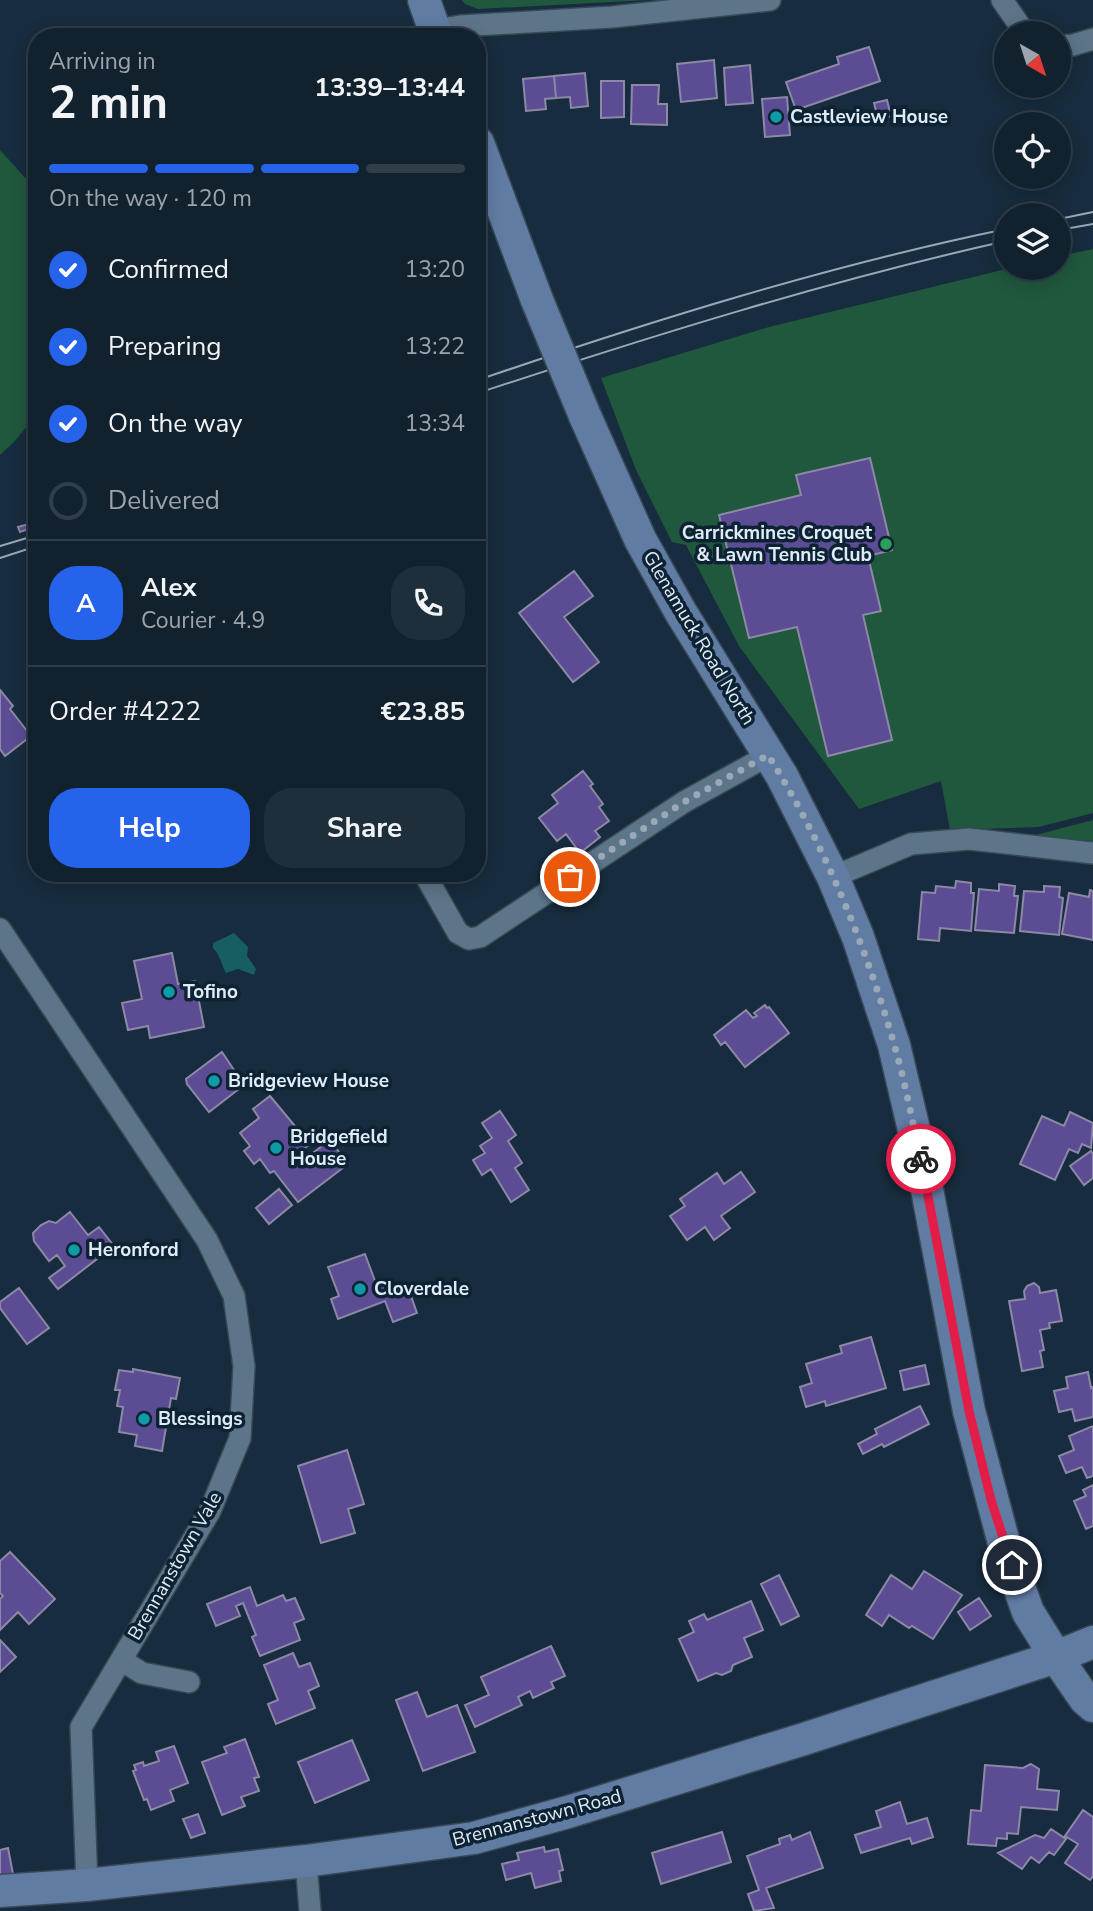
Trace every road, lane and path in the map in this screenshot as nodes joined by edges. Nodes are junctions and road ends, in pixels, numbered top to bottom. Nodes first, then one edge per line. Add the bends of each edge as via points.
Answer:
1 (424, 0) edge
2 (770, 0) edge
3 (1002, 0) edge
4 (1017, 21) edge
5 (434, 28) edge
6 (453, 28) edge
7 (1093, 39) edge
8 (1071, 45) edge
9 (486, 164) edge
10 (768, 755) junction
11 (1093, 853) edge
12 (833, 877) junction
13 (429, 882) edge
14 (0, 929) edge
15 (1093, 1642) edge
16 (1056, 1657) junction
17 (121, 1660) junction
18 (188, 1682) dead end
19 (1093, 1706) edge
20 (306, 1861) junction
21 (87, 1885) junction
22 (0, 1891) edge
23 (310, 1911) edge

1 - 5 main road
2 - 6 street
3 - 4 street
7 - 8 street
9 - 10 main road, Glenamuck Road North, bridge via 537,300 640,539
10 - 12 main road, Glenamuck Road North
10 - 13 street via 684,802 480,937 469,939 458,933
11 - 12 street via 969,839 911,844
12 - 16 main road, Glenamuck Road North via 894,1045 991,1500 1028,1612
14 - 17 street, Brennanstown Vale via 207,1240 234,1296 244,1366 240,1438 209,1511
15 - 16 main road, Brennanstown Road
16 - 19 main road, Glenamuck Road North
16 - 20 main road, Brennanstown Road via 474,1838
17 - 18 street via 142,1673
17 - 21 street, Brennanstown Vale via 80,1727
20 - 21 main road, Brennanstown Road
20 - 23 street
21 - 22 main road, Brennanstown Road

